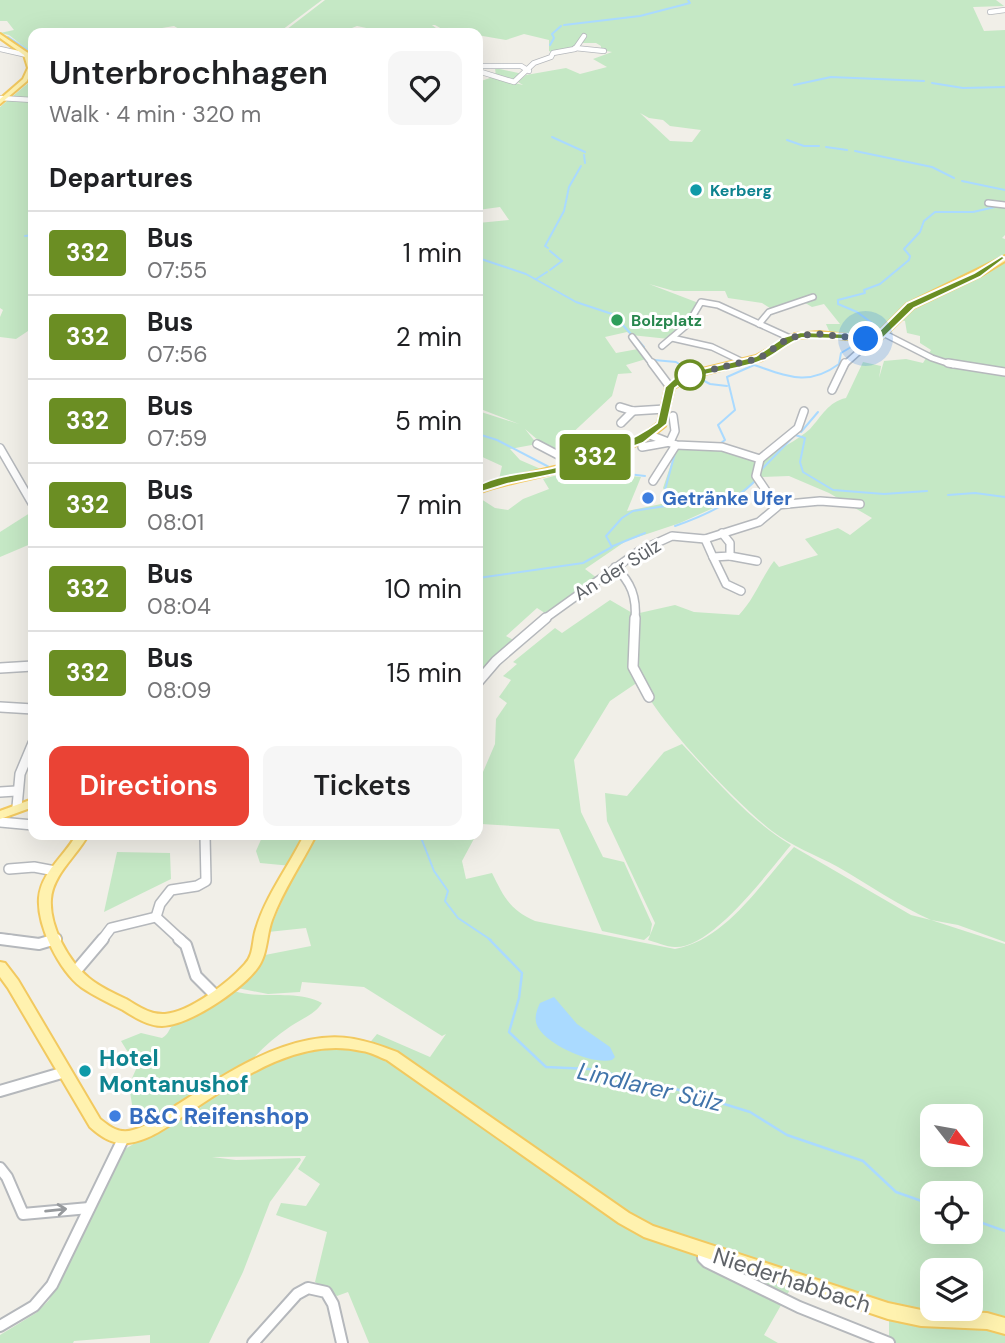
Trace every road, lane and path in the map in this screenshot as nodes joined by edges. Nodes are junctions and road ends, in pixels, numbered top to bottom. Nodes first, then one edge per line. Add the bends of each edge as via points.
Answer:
1 (1005, 10) edge
2 (990, 12) dead end
3 (0, 36) edge
4 (584, 36) dead end
5 (575, 48) junction
6 (0, 50) edge
7 (604, 51) dead end
8 (28, 56) edge
9 (28, 57) edge
10 (483, 68) edge
11 (483, 71) edge
12 (529, 71) junction
13 (28, 76) edge
14 (2, 99) edge
15 (28, 100) edge
16 (988, 203) dead end
17 (1004, 205) edge
18 (1005, 258) edge
19 (813, 297) dead end
20 (759, 324) junction
21 (883, 333) junction
22 (632, 337) dead end
23 (672, 338) junction
24 (790, 338) junction
25 (872, 339) junction
26 (662, 346) dead end
27 (743, 362) junction
28 (1005, 372) edge
29 (670, 387) junction
30 (832, 390) dead end
31 (620, 407) dead end
32 (665, 409) junction
33 (633, 411) junction
34 (804, 411) dead end
35 (673, 416) dead end
36 (621, 423) dead end
37 (608, 435) dead end
38 (650, 435) junction
39 (537, 444) dead end
40 (676, 444) junction
41 (642, 447) dead end
42 (0, 448) edge
43 (603, 452) junction
44 (760, 459) junction
45 (653, 481) dead end
46 (483, 488) edge
47 (28, 496) edge
48 (860, 504) dead end
49 (777, 505) junction
50 (722, 533) junction
51 (705, 538) junction
52 (730, 556) junction
53 (713, 557) junction
54 (757, 561) dead end
55 (615, 567) junction
56 (741, 591) dead end
57 (28, 666) edge
58 (0, 668) edge
59 (483, 676) edge
60 (649, 697) dead end
61 (0, 707) edge
62 (28, 709) edge
63 (28, 754) edge
64 (16, 791) junction
65 (0, 792) edge
66 (28, 804) edge
67 (17, 807) junction
68 (0, 815) edge
69 (0, 822) edge
70 (28, 825) edge
71 (78, 840) edge
72 (205, 840) edge
73 (307, 840) edge
74 (9, 869) dead end
75 (55, 871) junction
76 (156, 917) junction
77 (0, 939) edge
78 (56, 939) junction
79 (0, 967) edge
80 (75, 972) junction
81 (215, 995) junction
82 (65, 1072) junction
83 (0, 1091) edge
84 (124, 1137) junction
85 (0, 1168) edge
86 (89, 1208) junction
87 (704, 1251) junction
88 (0, 1326) edge
89 (1005, 1326) edge
90 (253, 1343) edge
91 (342, 1343) edge
92 (889, 1343) edge

1 - 2 street
3 - 8 main road
4 - 5 street
5 - 7 street
5 - 12 street via 553,53
6 - 9 street
10 - 12 street via 521,66
11 - 12 street via 514,82
13 - 14 main road
14 - 15 street
16 - 17 street
18 - 21 main road via 910,306
19 - 20 street via 769,312
20 - 23 street via 701,302 688,324
20 - 24 street
21 - 25 main road
21 - 28 street via 932,358
22 - 29 street
23 - 26 street
23 - 27 street via 712,346
24 - 25 main road via 811,334
24 - 27 main road via 767,354
25 - 30 street via 845,363
27 - 29 main road via 682,377
29 - 32 main road
31 - 33 street
32 - 33 street
32 - 38 main road via 662,424
33 - 36 street
34 - 44 street via 798,428
35 - 40 street
37 - 43 street
38 - 40 street
38 - 43 main road
39 - 43 street via 560,456
40 - 41 street
40 - 44 street via 722,447
40 - 45 street
42 - 47 street
43 - 46 main road via 547,473
44 - 49 street via 756,476
48 - 49 street
49 - 50 street, An der Sülz via 759,522
50 - 51 street, An der Sülz
50 - 52 street via 730,543
51 - 53 street
51 - 55 street, An der Sülz via 672,536
52 - 53 street
52 - 54 street
53 - 56 street via 726,584
55 - 59 street, An der Sülz via 558,607
55 - 60 street via 635,594 633,666
57 - 58 street
61 - 62 street
63 - 64 street
64 - 65 street
64 - 67 street
66 - 67 main road
67 - 68 main road
69 - 70 street
71 - 75 main road
72 - 76 street via 205,881 171,890
73 - 81 main road via 264,924 256,959
74 - 75 street
75 - 78 main road via 45,901
76 - 80 street via 111,928
76 - 81 street via 186,945 199,981
77 - 78 street via 39,944
78 - 80 main road
79 - 82 main road
80 - 81 main road via 89,986 155,1019 180,1017
82 - 83 street
82 - 84 main road via 95,1123 107,1133
84 - 86 street
84 - 87 main road via 150,1129 295,1048 324,1041 355,1042 392,1056 638,1227
85 -> 86 street via 23,1214
86 - 88 street via 44,1296
87 - 89 main road, Niederhabbach via 907,1316
87 - 92 street, Niederhabbach via 707,1262 760,1289
90 - 91 street via 290,1300 309,1287 326,1292

